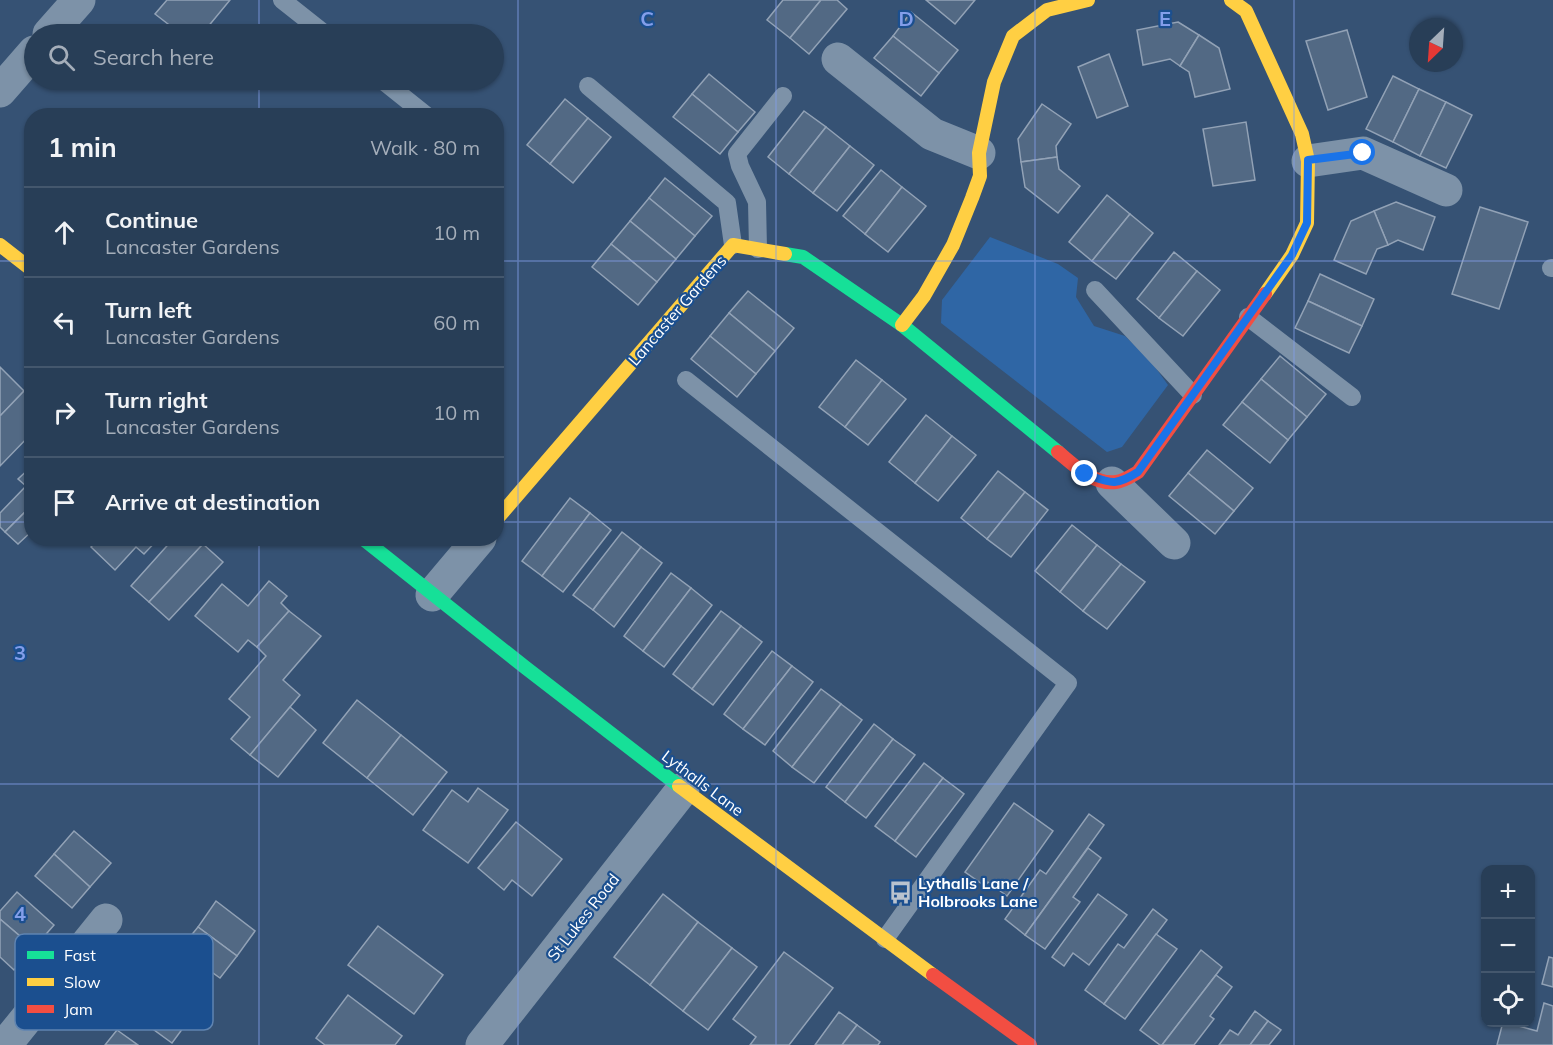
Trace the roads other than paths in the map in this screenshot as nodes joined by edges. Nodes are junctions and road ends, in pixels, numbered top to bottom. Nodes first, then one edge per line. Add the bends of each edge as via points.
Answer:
1 (80, 0) edge
2 (282, 0) edge
3 (1088, 0) edge
4 (1231, 0) edge
5 (59, 24) edge
6 (312, 24) edge
7 (838, 59) dead end
8 (24, 64) edge
9 (588, 86) dead end
10 (394, 90) edge
11 (0, 92) edge
12 (783, 96) dead end
13 (417, 108) edge
14 (979, 153) junction
15 (1308, 160) junction
16 (1446, 190) dead end
17 (0, 245) edge
18 (733, 245) junction
19 (758, 249) junction
20 (24, 264) edge
21 (1095, 290) dead end
22 (1248, 317) junction
23 (902, 325) junction
24 (686, 380) dead end
25 (1193, 395) junction
26 (1352, 397) dead end
27 (1112, 483) junction
28 (504, 511) edge
29 (1174, 543) dead end
30 (372, 546) edge
31 (473, 546) edge
32 (432, 594) junction
33 (683, 789) junction
34 (106, 920) dead end
35 (95, 934) edge
36 (885, 939) junction
37 (482, 1045) edge
38 (1030, 1045) edge

1 - 5 street
2 - 6 lane
3 - 14 street via 1047,10 1013,36 994,82
4 - 15 street via 1246,11 1302,134
7 - 14 street via 932,134
8 - 11 street
9 - 18 lane via 727,203
10 - 13 lane
12 - 19 lane via 737,154 757,201
14 - 23 street via 980,176 953,245
15 - 16 street via 1363,153
15 - 22 street via 1307,223 1292,255
17 - 20 street
18 - 19 street, Lancaster Gardens
18 - 28 street, Lancaster Gardens
19 - 23 street, Lancaster Gardens via 802,257
21 - 25 lane
22 - 25 street
22 - 26 lane
23 - 27 street, Lancaster Gardens via 1085,474
24 - 36 lane via 1068,683
25 - 27 street via 1138,472
27 - 29 street, Lancaster Gardens
30 - 32 street, Lythalls Lane
31 - 32 street
32 - 33 street, Lythalls Lane
33 - 36 street, Lythalls Lane
33 - 37 street, St Lukes Road
34 - 35 street
36 - 38 street, Lythalls Lane

